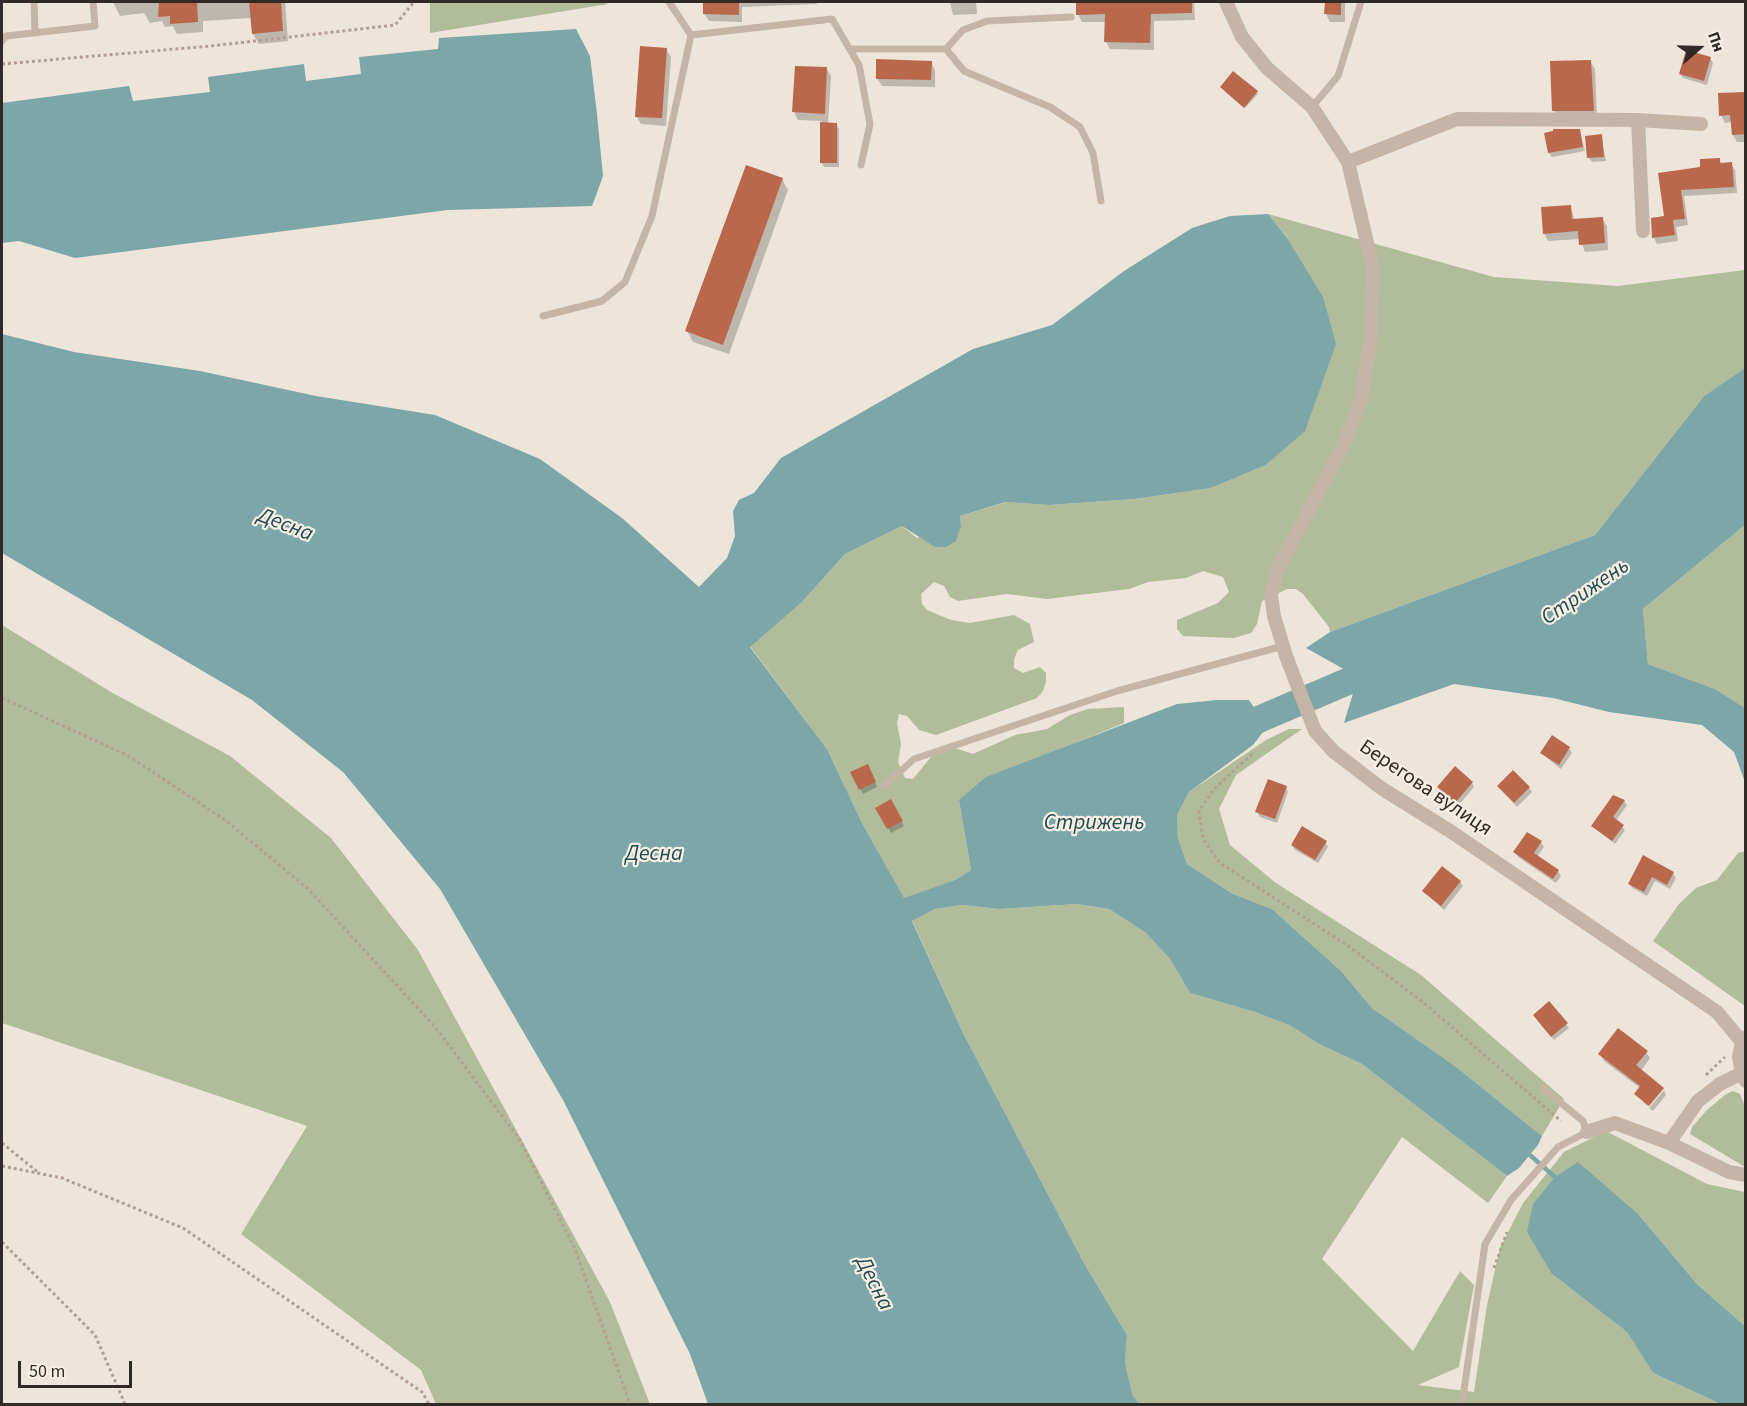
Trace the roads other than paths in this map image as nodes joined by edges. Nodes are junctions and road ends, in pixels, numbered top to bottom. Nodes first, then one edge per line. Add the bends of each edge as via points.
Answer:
1 (34, 2) edge
2 (93, 2) edge
3 (669, 2) edge
4 (1226, 2) edge
5 (1361, 2) edge
6 (1071, 17) dead end
7 (35, 33) junction
8 (692, 34) junction
9 (2, 41) edge
10 (851, 49) junction
11 (946, 49) junction
12 (1312, 107) junction
13 (1638, 120) junction
14 (1701, 124) dead end
15 (1348, 162) junction
16 (861, 165) dead end
17 (1101, 201) dead end
18 (1643, 231) dead end
19 (543, 316) dead end
20 (1285, 651) junction
21 (884, 786) dead end
22 (1744, 1039) edge
23 (1744, 1077) edge
24 (1544, 1089) dead end
25 (1587, 1131) junction
26 (1670, 1143) junction
27 (1746, 1175) edge
28 (1462, 1404) edge

1 - 7 lane
2 - 7 lane via 95,26
3 - 8 lane
4 - 12 street, Берегова вулиця via 1242,37 1267,68
5 - 12 lane via 1338,76
6 - 11 lane via 987,21 963,30
7 - 9 lane via 6,36
8 - 10 lane via 832,19
8 - 19 lane via 652,216 625,282 602,302
10 - 11 lane
10 - 16 lane via 859,65 870,124
11 - 17 lane via 964,71 1050,107 1080,127 1093,153
12 - 15 street, Берегова вулиця
13 - 14 street
13 - 15 street via 1457,119
13 - 18 street
15 - 20 street, Берегова вулиця via 1373,268 1370,344 1361,400 1343,446 1276,572 1271,595
20 - 21 lane via 1117,691 914,759
20 - 22 street, Берегова вулиця via 1315,730 1333,751 1381,788 1717,1012
22 - 23 street via 1739,1057
23 - 26 street via 1720,1084 1698,1101
24 - 25 lane via 1583,1121
25 - 26 street via 1615,1123
25 - 28 lane via 1558,1147 1511,1200 1485,1244
26 - 27 street via 1729,1172

